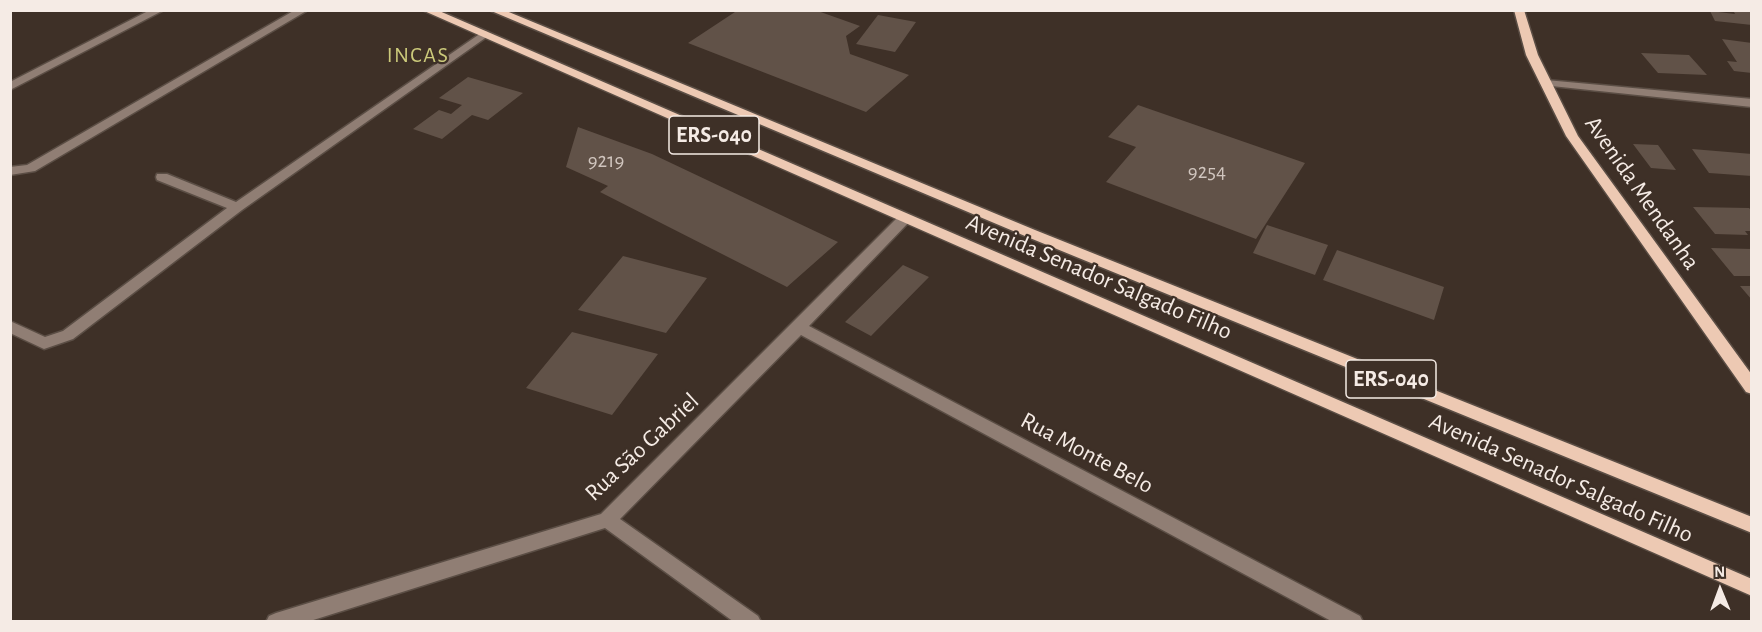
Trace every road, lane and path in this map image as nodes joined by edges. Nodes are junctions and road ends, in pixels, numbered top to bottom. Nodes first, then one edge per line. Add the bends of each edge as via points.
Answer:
1 (159, 10) edge
2 (303, 10) edge
3 (426, 10) edge
4 (494, 10) edge
5 (1519, 10) edge
6 (484, 34) junction
7 (1546, 83) junction
8 (10, 87) edge
9 (1752, 103) edge
10 (10, 171) edge
11 (162, 177) dead end
12 (237, 207) junction
13 (904, 219) junction
14 (10, 326) edge
15 (799, 327) junction
16 (1752, 388) edge
17 (606, 520) junction
18 (1752, 525) edge
19 (1752, 588) edge
20 (297, 618) edge
21 (276, 621) edge
22 (751, 621) edge
23 (1353, 621) edge

1 - 8 street
2 - 10 street via 30,168
3 - 6 main road, Avenida Senador Salgado Filho / ERS-040
4 - 18 main road, Avenida Senador Salgado Filho / ERS-040 via 1030,233
5 - 7 main road, Avenida Mendanha via 1532,55
6 - 12 street
6 - 13 main road, Avenida Senador Salgado Filho / ERS-040
7 - 9 street
7 - 16 main road, Avenida Mendanha via 1572,136
11 - 12 street
12 - 14 street via 68,335 44,343
13 - 15 street, Rua São Gabriel
13 - 19 main road, Avenida Senador Salgado Filho / ERS-040
15 - 17 street, Rua São Gabriel
15 - 23 street, Rua Monte Belo
17 - 20 street, Rua São Gabriel
17 - 22 street
20 - 21 street, Rua São Gabriel

